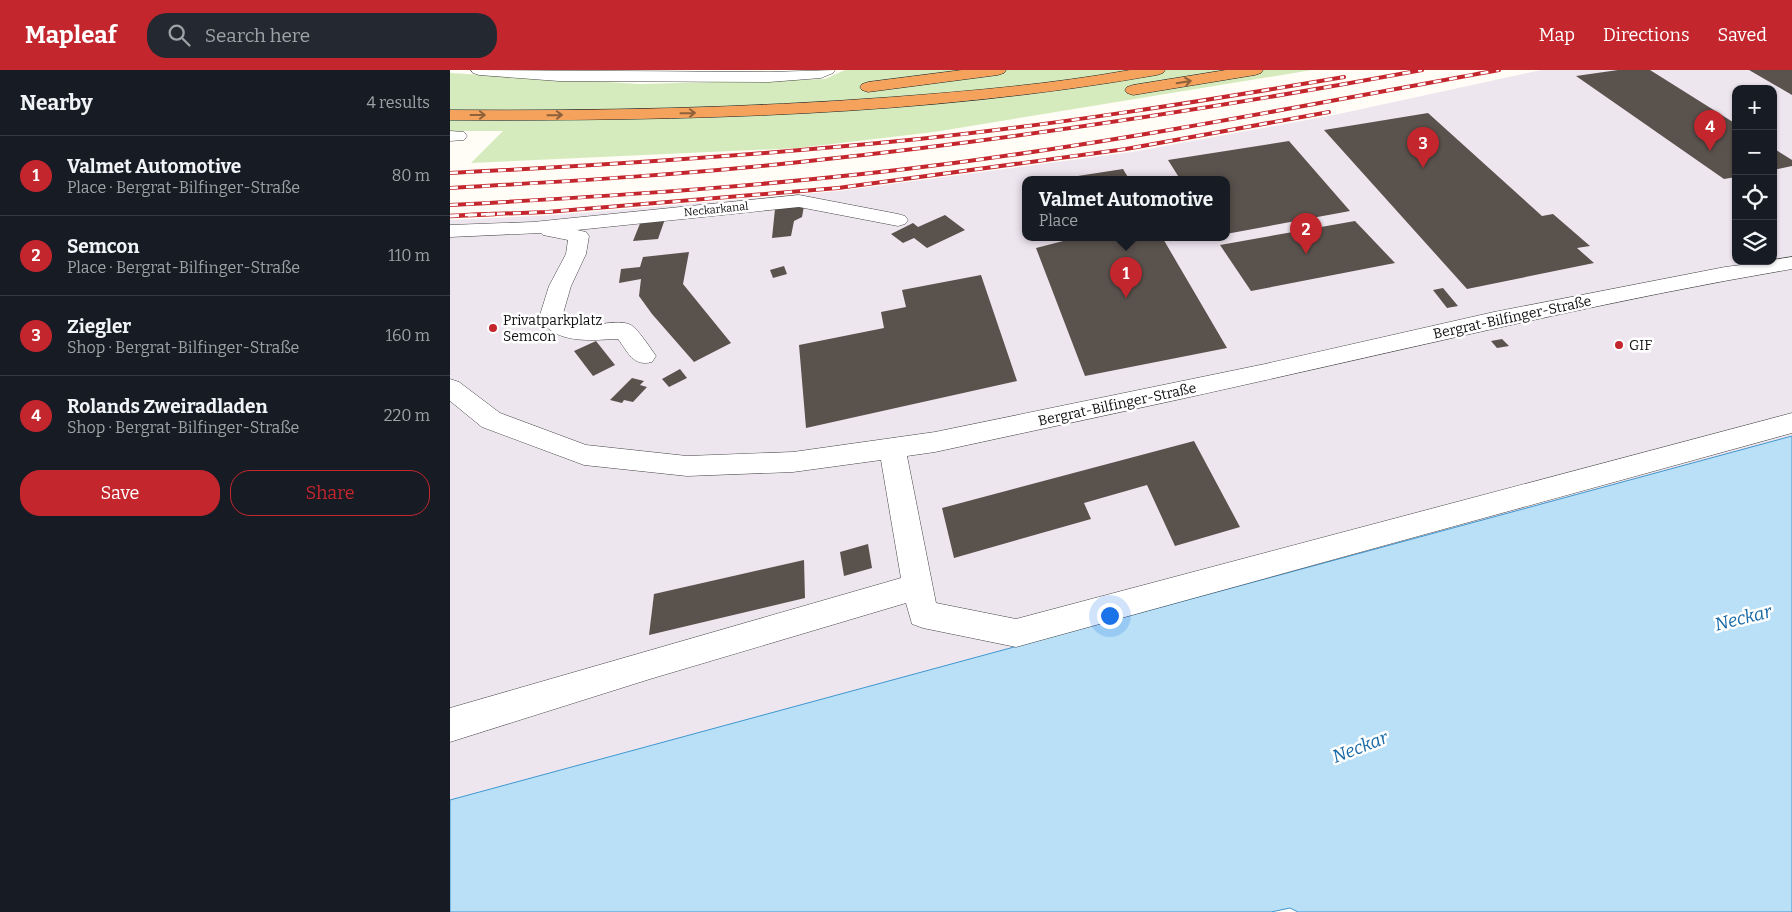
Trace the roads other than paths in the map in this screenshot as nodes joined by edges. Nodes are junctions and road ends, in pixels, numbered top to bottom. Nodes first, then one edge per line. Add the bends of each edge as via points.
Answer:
1 (480, 70) edge
2 (827, 70) edge
3 (998, 70) edge
4 (1063, 70) edge
5 (1157, 70) edge
6 (1255, 70) edge
7 (563, 73) edge
8 (868, 87) junction
9 (849, 88) dead end
10 (734, 112) junction
11 (450, 115) edge
12 (898, 220) dead end
13 (533, 228) junction
14 (450, 231) edge
15 (1792, 263) edge
16 (644, 356) dead end
17 (450, 388) edge
18 (1792, 423) edge
19 (892, 449) junction
20 (918, 586) junction
21 (450, 725) edge

1 - 7 street
2 - 7 street via 769,77
3 - 8 highway
4 - 8 highway via 926,85
5 - 10 highway via 1065,86 957,98
10 -> 6 highway via 799,118 1047,101
8 - 9 highway
11 -> 10 highway
12 - 13 street, Neckarkanal via 799,201
13 - 14 street, Neckarkanal
13 - 16 street, Neckarkanal via 579,236 576,254 560,286 550,318 556,326 574,331 624,331
15 - 19 street, Bergrat-Bilfinger-Straße via 1494,320 1255,374
17 - 19 street, Bergrat-Bilfinger-Straße via 491,420 584,455 687,466 793,462
18 - 20 street via 1016,633 923,614
19 - 20 street
20 - 21 street

